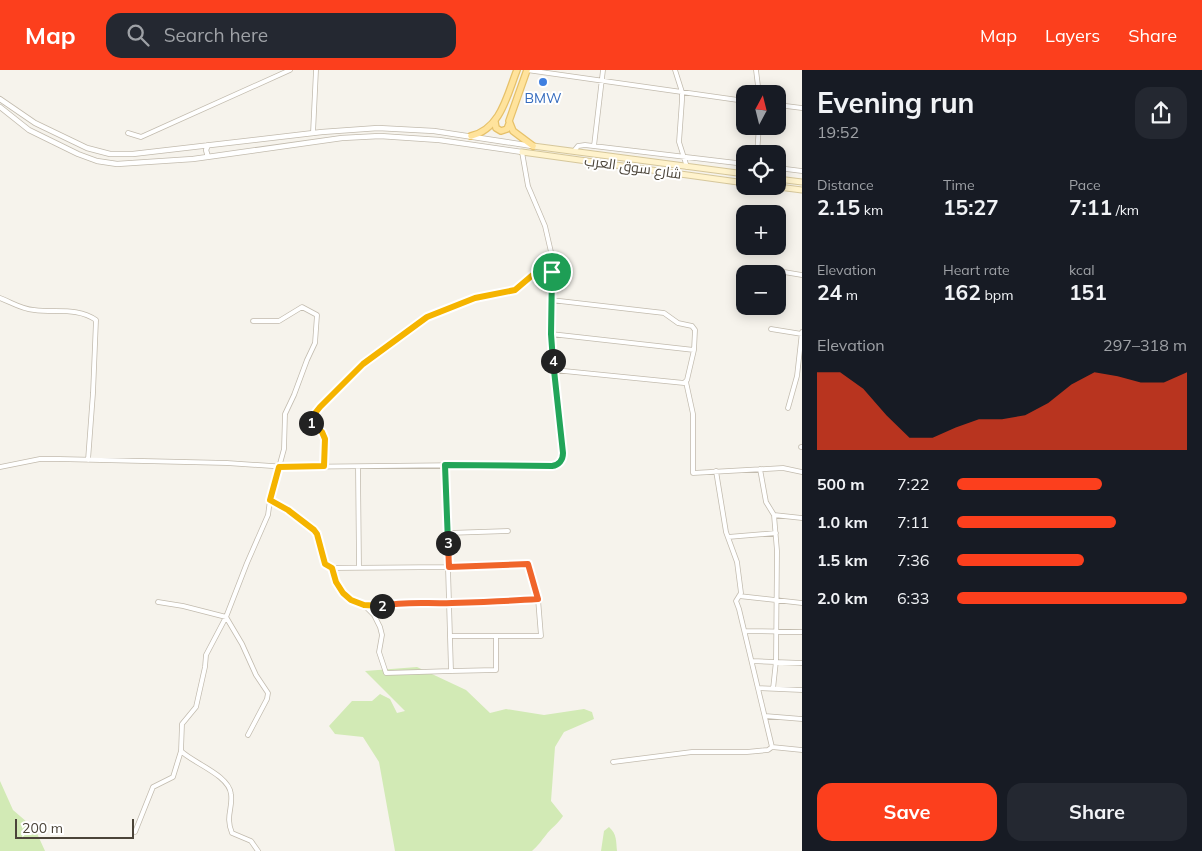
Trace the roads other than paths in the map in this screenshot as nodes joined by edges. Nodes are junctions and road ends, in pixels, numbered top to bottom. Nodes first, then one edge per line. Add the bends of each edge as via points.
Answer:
1 (290, 70) edge
2 (316, 70) edge
3 (517, 70) edge
4 (527, 70) edge
5 (604, 70) edge
6 (675, 70) edge
7 (756, 70) edge
8 (602, 81) junction
9 (758, 85) edge
10 (682, 92) junction
11 (0, 99) edge
12 (736, 100) edge
13 (786, 106) edge
14 (0, 107) edge
15 (802, 108) edge
16 (495, 122) junction
17 (35, 123) junction
18 (509, 124) junction
19 (29, 130) junction
20 (128, 133) dead end
21 (313, 133) junction
22 (471, 136) junction
23 (208, 145) junction
24 (533, 146) junction
25 (594, 146) junction
26 (191, 147) junction
27 (574, 151) junction
28 (522, 152) junction
29 (208, 157) junction
30 (684, 157) junction
31 (193, 159) junction
32 (736, 163) edge
33 (687, 166) junction
34 (786, 169) edge
35 (802, 171) edge
36 (736, 173) edge
37 (786, 180) edge
38 (736, 182) edge
39 (802, 182) edge
40 (786, 188) edge
41 (802, 190) edge
42 (552, 272) junction
43 (786, 272) edge
44 (802, 275) edge
45 (0, 298) edge
46 (551, 300) junction
47 (253, 320) dead end
48 (771, 330) dead end
49 (802, 333) edge
50 (551, 334) junction
51 (694, 350) junction
52 (554, 370) junction
53 (797, 376) junction
54 (802, 377) edge
55 (686, 382) junction
56 (788, 408) dead end
57 (88, 460) junction
58 (445, 465) junction
59 (324, 466) junction
60 (358, 466) junction
61 (0, 467) edge
62 (279, 467) junction
63 (760, 469) junction
64 (716, 471) junction
65 (802, 472) edge
66 (270, 500) junction
67 (774, 515) junction
68 (802, 518) edge
69 (508, 531) dead end
70 (448, 533) junction
71 (776, 533) junction
72 (728, 537) junction
73 (449, 567) junction
74 (332, 568) junction
75 (359, 568) junction
76 (739, 596) junction
77 (538, 599) junction
78 (777, 601) junction
79 (158, 602) dead end
80 (450, 603) junction
81 (802, 603) edge
82 (364, 605) junction
83 (226, 617) junction
84 (745, 631) junction
85 (777, 631) junction
86 (802, 632) edge
87 (451, 636) junction
88 (496, 636) junction
89 (752, 661) junction
90 (776, 661) junction
91 (802, 663) edge
92 (451, 671) junction
93 (759, 688) junction
94 (774, 689) junction
95 (802, 690) edge
96 (765, 716) junction
97 (802, 719) edge
98 (248, 735) dead end
99 (772, 747) junction
100 (802, 750) edge
101 (181, 751) junction
102 (613, 762) dead end
103 (135, 832) dead end
104 (258, 851) edge

1 - 20 street via 141,137
2 - 21 street
3 - 16 main road
4 - 8 street
4 - 18 main road
5 - 8 street
6 - 10 street
7 - 9 street
8 - 10 street
8 - 25 street
10 - 12 street
10 - 30 street via 678,138
11 - 17 street
13 - 15 street
14 - 19 street
16 - 18 main road via 501,131
16 - 22 main road via 484,132
17 - 19 street
17 - 26 street via 87,148 110,154
18 - 24 main road via 514,132
19 - 31 street via 84,157 104,162 128,164
21 - 22 street via 397,128
21 - 23 street
22 - 24 street
23 - 26 street
23 - 29 street
24 - 27 main road
25 - 27 street via 580,146
25 - 30 street
26 - 31 street
27 - 33 main road
28 - 29 street via 439,140 380,136 342,138
28 - 38 main road, شارع سوق العرب
28 - 42 street via 528,186 549,239
29 - 31 street
30 - 32 street
30 - 33 street
33 - 36 main road
34 - 35 street
37 - 39 main road
40 - 41 main road
42 - 46 street
42 - 59 street via 535,273 515,290 475,298 432,314 370,357 310,421 325,439
43 - 44 street
45 - 57 street via 22,308 84,313 96,320
46 - 50 street
46 - 51 street via 664,313 678,323 694,328
47 - 62 street via 279,321 302,307 317,315 315,343 285,414 284,449
48 - 49 street
49 - 53 street
50 - 51 street
50 - 52 street
51 - 55 street
52 - 55 street
52 - 58 street via 563,453 560,463 552,466
53 - 54 street
53 - 56 street
55 - 64 street via 693,414 693,473
57 - 61 street via 40,460
57 - 62 street
58 - 60 street
58 - 70 street
59 - 60 street
59 - 62 street
60 - 75 street
62 - 66 street
63 - 64 street
63 - 65 street via 783,468
63 - 67 street via 766,502
64 - 72 street
66 - 74 street via 314,530 325,564
66 - 83 street via 268,515
67 - 68 street
67 - 71 street
69 - 70 street
70 - 73 street
71 - 72 street
71 - 78 street
72 - 76 street via 737,562
73 - 75 street
73 - 77 street via 528,564
73 - 80 street
74 - 75 street
74 - 82 street via 343,593
76 - 78 street
76 - 84 street via 736,601
77 - 80 street
77 - 88 street via 541,636
78 - 81 street
78 - 85 street
79 - 83 street
80 - 82 street
80 - 87 street
82 - 92 street via 380,628 379,652 386,673
83 - 98 street via 268,692
83 - 101 street via 206,655 196,707 182,724
84 - 85 street
84 - 89 street
85 - 86 street
85 - 90 street
87 - 88 street
87 - 92 street
88 - 92 street via 496,670
89 - 90 street
89 - 93 street
90 - 91 street
90 - 94 street
93 - 94 street
93 - 96 street
94 - 95 street
96 - 97 street
96 - 99 street
99 - 100 street
99 - 102 street via 747,752 692,752
101 - 103 street via 173,777 153,787
101 - 104 street via 214,772 229,788 228,820 232,833 251,841

